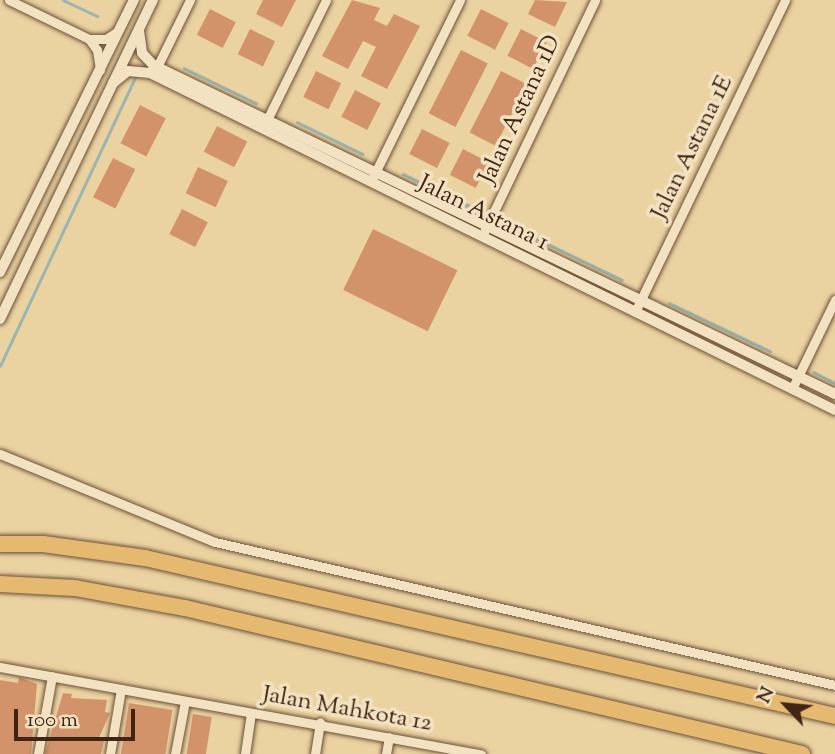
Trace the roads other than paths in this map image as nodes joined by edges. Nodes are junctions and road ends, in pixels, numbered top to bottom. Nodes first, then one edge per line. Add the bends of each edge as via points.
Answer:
1 (9, 0) edge
2 (134, 0) edge
3 (153, 0) edge
4 (190, 0) edge
5 (326, 0) edge
6 (460, 0) edge
7 (595, 0) edge
8 (785, 0) edge
9 (123, 24) junction
10 (139, 31) junction
11 (89, 39) junction
12 (157, 67) junction
13 (100, 70) junction
14 (113, 83) junction
15 (265, 124) junction
16 (373, 177) junction
17 (484, 231) junction
18 (0, 272) edge
19 (641, 300) junction
20 (835, 300) edge
21 (635, 312) junction
22 (0, 318) edge
23 (798, 376) junction
24 (792, 389) junction
25 (835, 394) edge
26 (835, 410) edge
27 (0, 454) edge
28 (0, 544) edge
29 (0, 584) edge
30 (0, 667) edge
31 (52, 676) junction
32 (835, 685) edge
33 (121, 689) junction
34 (185, 701) junction
35 (251, 713) junction
36 (835, 716) edge
37 (320, 722) junction
38 (389, 737) junction
39 (462, 752) edge
40 (38, 754) edge
41 (110, 754) edge
42 (175, 754) edge
43 (244, 754) edge
44 (315, 754) edge
45 (386, 754) edge
46 (481, 754) edge
47 (802, 754) edge

1 - 11 street
2 - 9 street
3 - 10 street
4 - 12 street
5 - 15 street
6 - 16 street
7 - 17 street, Jalan Astana 1D
8 - 19 street, Jalan Astana 1E
9 - 11 street via 111,37
9 - 13 street
10 - 12 street via 142,53
10 - 14 street
11 - 13 street via 97,50
12 - 15 street, Jalan Astana 1
13 - 18 street
14 - 15 street, Jalan Astana 1 via 128,71 141,70
14 - 22 street
15 - 16 street, Jalan Astana 1
16 - 17 street, Jalan Astana 1
17 - 19 street, Jalan Astana 1
17 - 21 street, Jalan Astana 1
19 - 21 street, Jalan Astana 1E
19 - 23 street, Jalan Astana 1
20 - 23 street
21 - 24 street, Jalan Astana 1
23 - 24 street
23 - 25 street, Jalan Astana 1
24 - 26 street, Jalan Astana 1
27 - 32 street via 215,542
28 - 36 highway via 79,548 221,574
29 - 47 highway via 75,589 185,608
30 - 31 street, Jalan Mahkota 12
31 - 33 street, Jalan Mahkota 12
31 - 40 street
33 - 34 street, Jalan Mahkota 12
33 - 41 street
34 - 35 street, Jalan Mahkota 12
34 - 42 street
35 - 37 street, Jalan Mahkota 12
35 - 43 street
37 - 38 street, Jalan Mahkota 12
37 - 44 street
38 - 39 street, Jalan Mahkota 12
38 - 45 street
39 - 46 street, Jalan Mahkota 12

